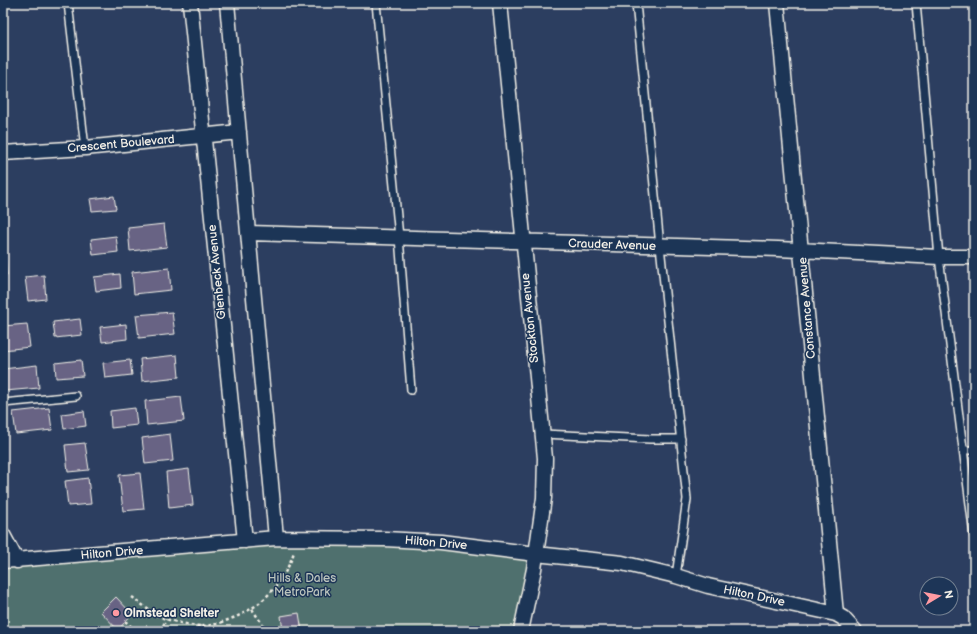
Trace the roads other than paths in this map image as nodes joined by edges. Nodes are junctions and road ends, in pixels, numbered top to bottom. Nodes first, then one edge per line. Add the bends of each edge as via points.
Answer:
1 (68, 3) edge
2 (190, 3) edge
3 (227, 3) edge
4 (376, 3) edge
5 (500, 3) edge
6 (636, 3) edge
7 (777, 3) edge
8 (916, 3) edge
9 (240, 132) junction
10 (203, 136) junction
11 (85, 148) junction
12 (3, 153) edge
13 (249, 234) junction
14 (399, 237) junction
15 (523, 242) junction
16 (660, 246) junction
17 (801, 250) junction
18 (940, 257) junction
19 (974, 257) edge
20 (411, 390) dead end
21 (76, 396) dead end
22 (3, 403) edge
23 (543, 434) junction
24 (681, 439) junction
25 (963, 450) junction
26 (974, 450) edge
27 (3, 534) edge
28 (974, 536) edge
29 (276, 538) junction
30 (245, 541) junction
31 (536, 554) junction
32 (10, 561) edge
33 (676, 576) junction
34 (836, 614) junction
35 (521, 631) edge
36 (855, 631) edge

1 - 11 lane
2 - 10 street, Glenbeck Avenue
3 - 9 street
4 - 14 lane
5 - 15 street, Stockton Avenue
6 - 16 lane
7 - 17 street, Constance Avenue
8 - 18 lane
9 - 10 street, Crescent Boulevard
9 - 13 street
10 - 11 street, Crescent Boulevard
10 - 30 street, Glenbeck Avenue
11 - 12 street, Crescent Boulevard
13 - 14 street, Crauder Avenue
13 - 29 street
14 - 15 street, Crauder Avenue
14 - 20 lane
15 - 16 street, Crauder Avenue
15 - 23 street, Stockton Avenue
16 - 17 street, Crauder Avenue
16 - 24 lane
17 - 18 street, Crauder Avenue
17 - 34 street, Constance Avenue
18 - 19 street, Crauder Avenue
18 - 25 lane
21 - 22 lane
23 - 24 lane
23 - 31 street, Stockton Avenue via 544,498
24 - 33 lane via 687,500
25 - 26 lane
25 - 28 lane
27 - 32 street
29 - 30 street, Hilton Drive
29 - 31 street, Hilton Drive via 441,542
30 - 32 street, Hilton Drive
31 - 33 street, Hilton Drive via 622,563
31 - 35 street, Stockton Avenue
33 - 34 street, Hilton Drive via 708,586
34 - 36 street, Hilton Drive

